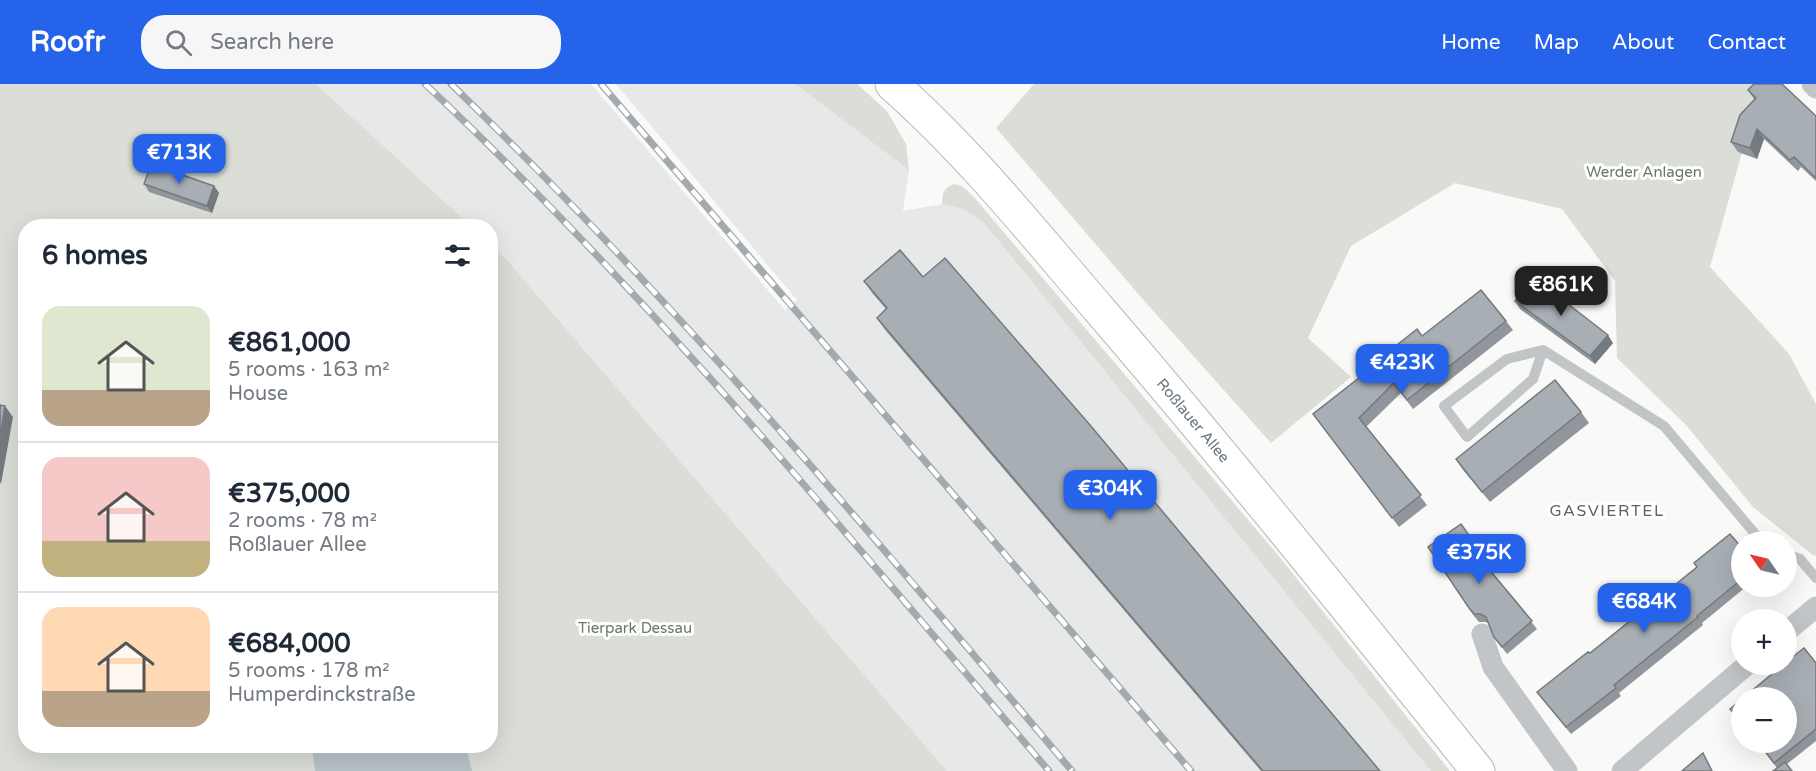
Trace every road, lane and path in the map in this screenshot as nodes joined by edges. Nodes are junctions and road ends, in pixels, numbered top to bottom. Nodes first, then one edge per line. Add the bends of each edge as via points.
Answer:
1 (892, 84) edge
2 (1812, 84) edge
3 (1816, 88) edge
4 (1543, 350) junction
5 (1753, 531) edge
6 (1797, 558) edge
7 (1816, 578) edge
8 (1816, 607) edge
9 (1797, 623) edge
10 (1482, 634) dead end
11 (1735, 675) edge
12 (1478, 771) edge
13 (1567, 771) edge
14 (1622, 771) edge

1 - 12 main road, Roßlauer Allee via 987,179 1149,367
2 - 3 street
4 - 4 lane via 1507,359 1444,406 1467,437 1533,379
4 - 5 lane via 1664,426
6 - 7 lane
8 - 9 street
10 - 13 street via 1493,667
11 - 14 street

